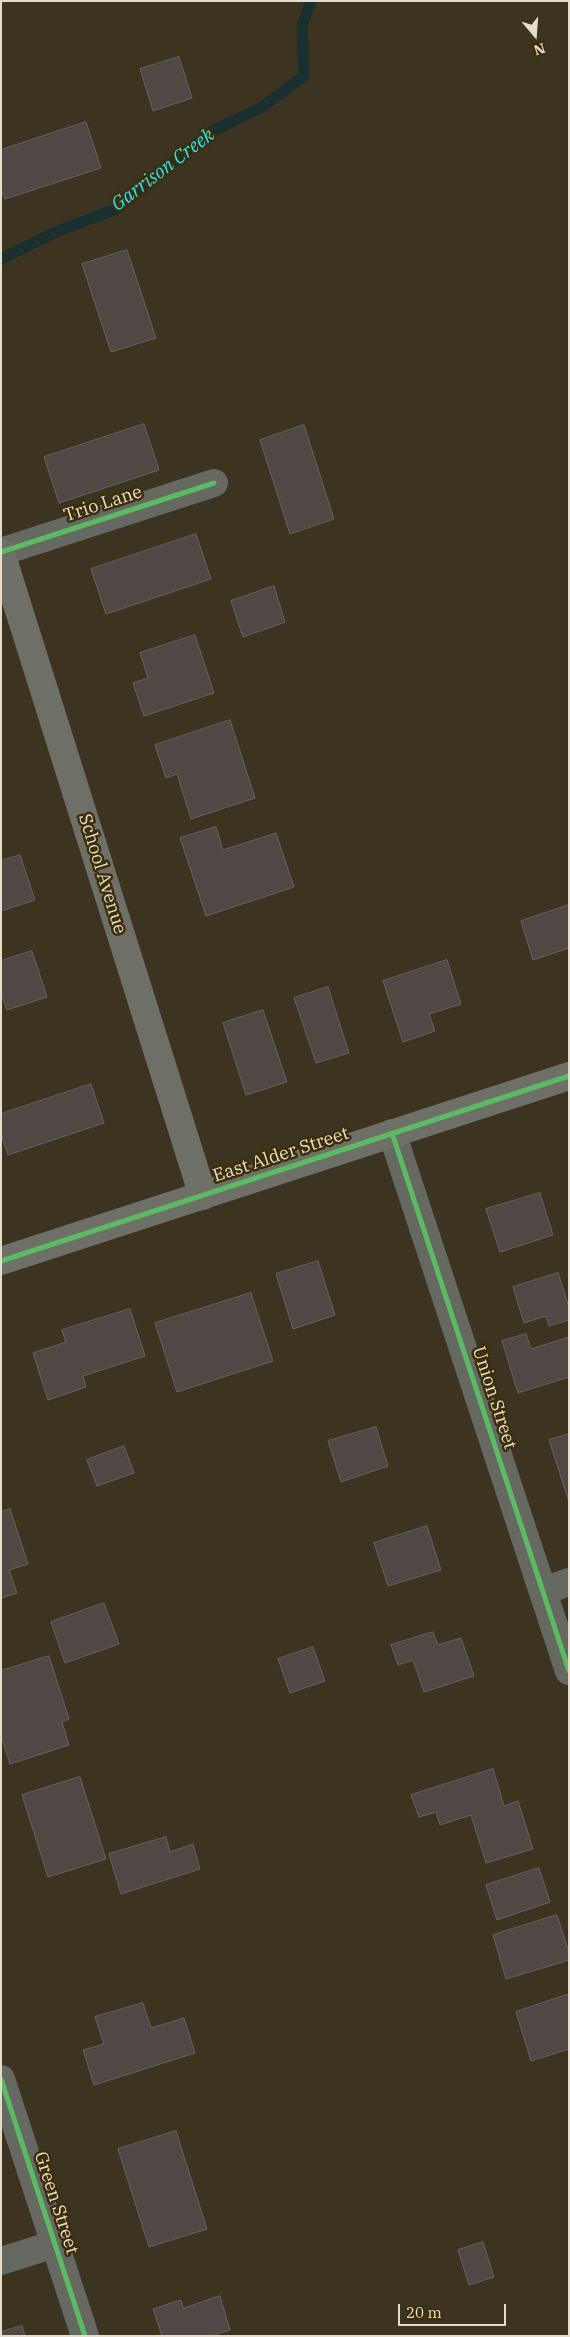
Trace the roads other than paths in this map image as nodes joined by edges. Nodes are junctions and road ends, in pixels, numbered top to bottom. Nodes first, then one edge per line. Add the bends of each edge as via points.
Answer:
1 (214, 483) dead end
2 (1, 553) edge
3 (569, 1076) edge
4 (392, 1133) junction
5 (203, 1196) junction
6 (1, 1261) edge
7 (569, 1582) edge
8 (542, 1591) junction
9 (569, 1671) edge
10 (1, 2080) edge
11 (55, 2244) junction
12 (1, 2261) edge
13 (85, 2336) edge

1 - 2 street, Trio Lane
2 - 5 main road, School Avenue
3 - 4 main road, East Alder Street
4 - 5 main road, East Alder Street
4 - 8 street, Union Street
5 - 6 main road, East Alder Street
7 - 8 street
8 - 9 street, Union Street
10 - 11 street, Green Street
11 - 12 street
11 - 13 street, Green Street

